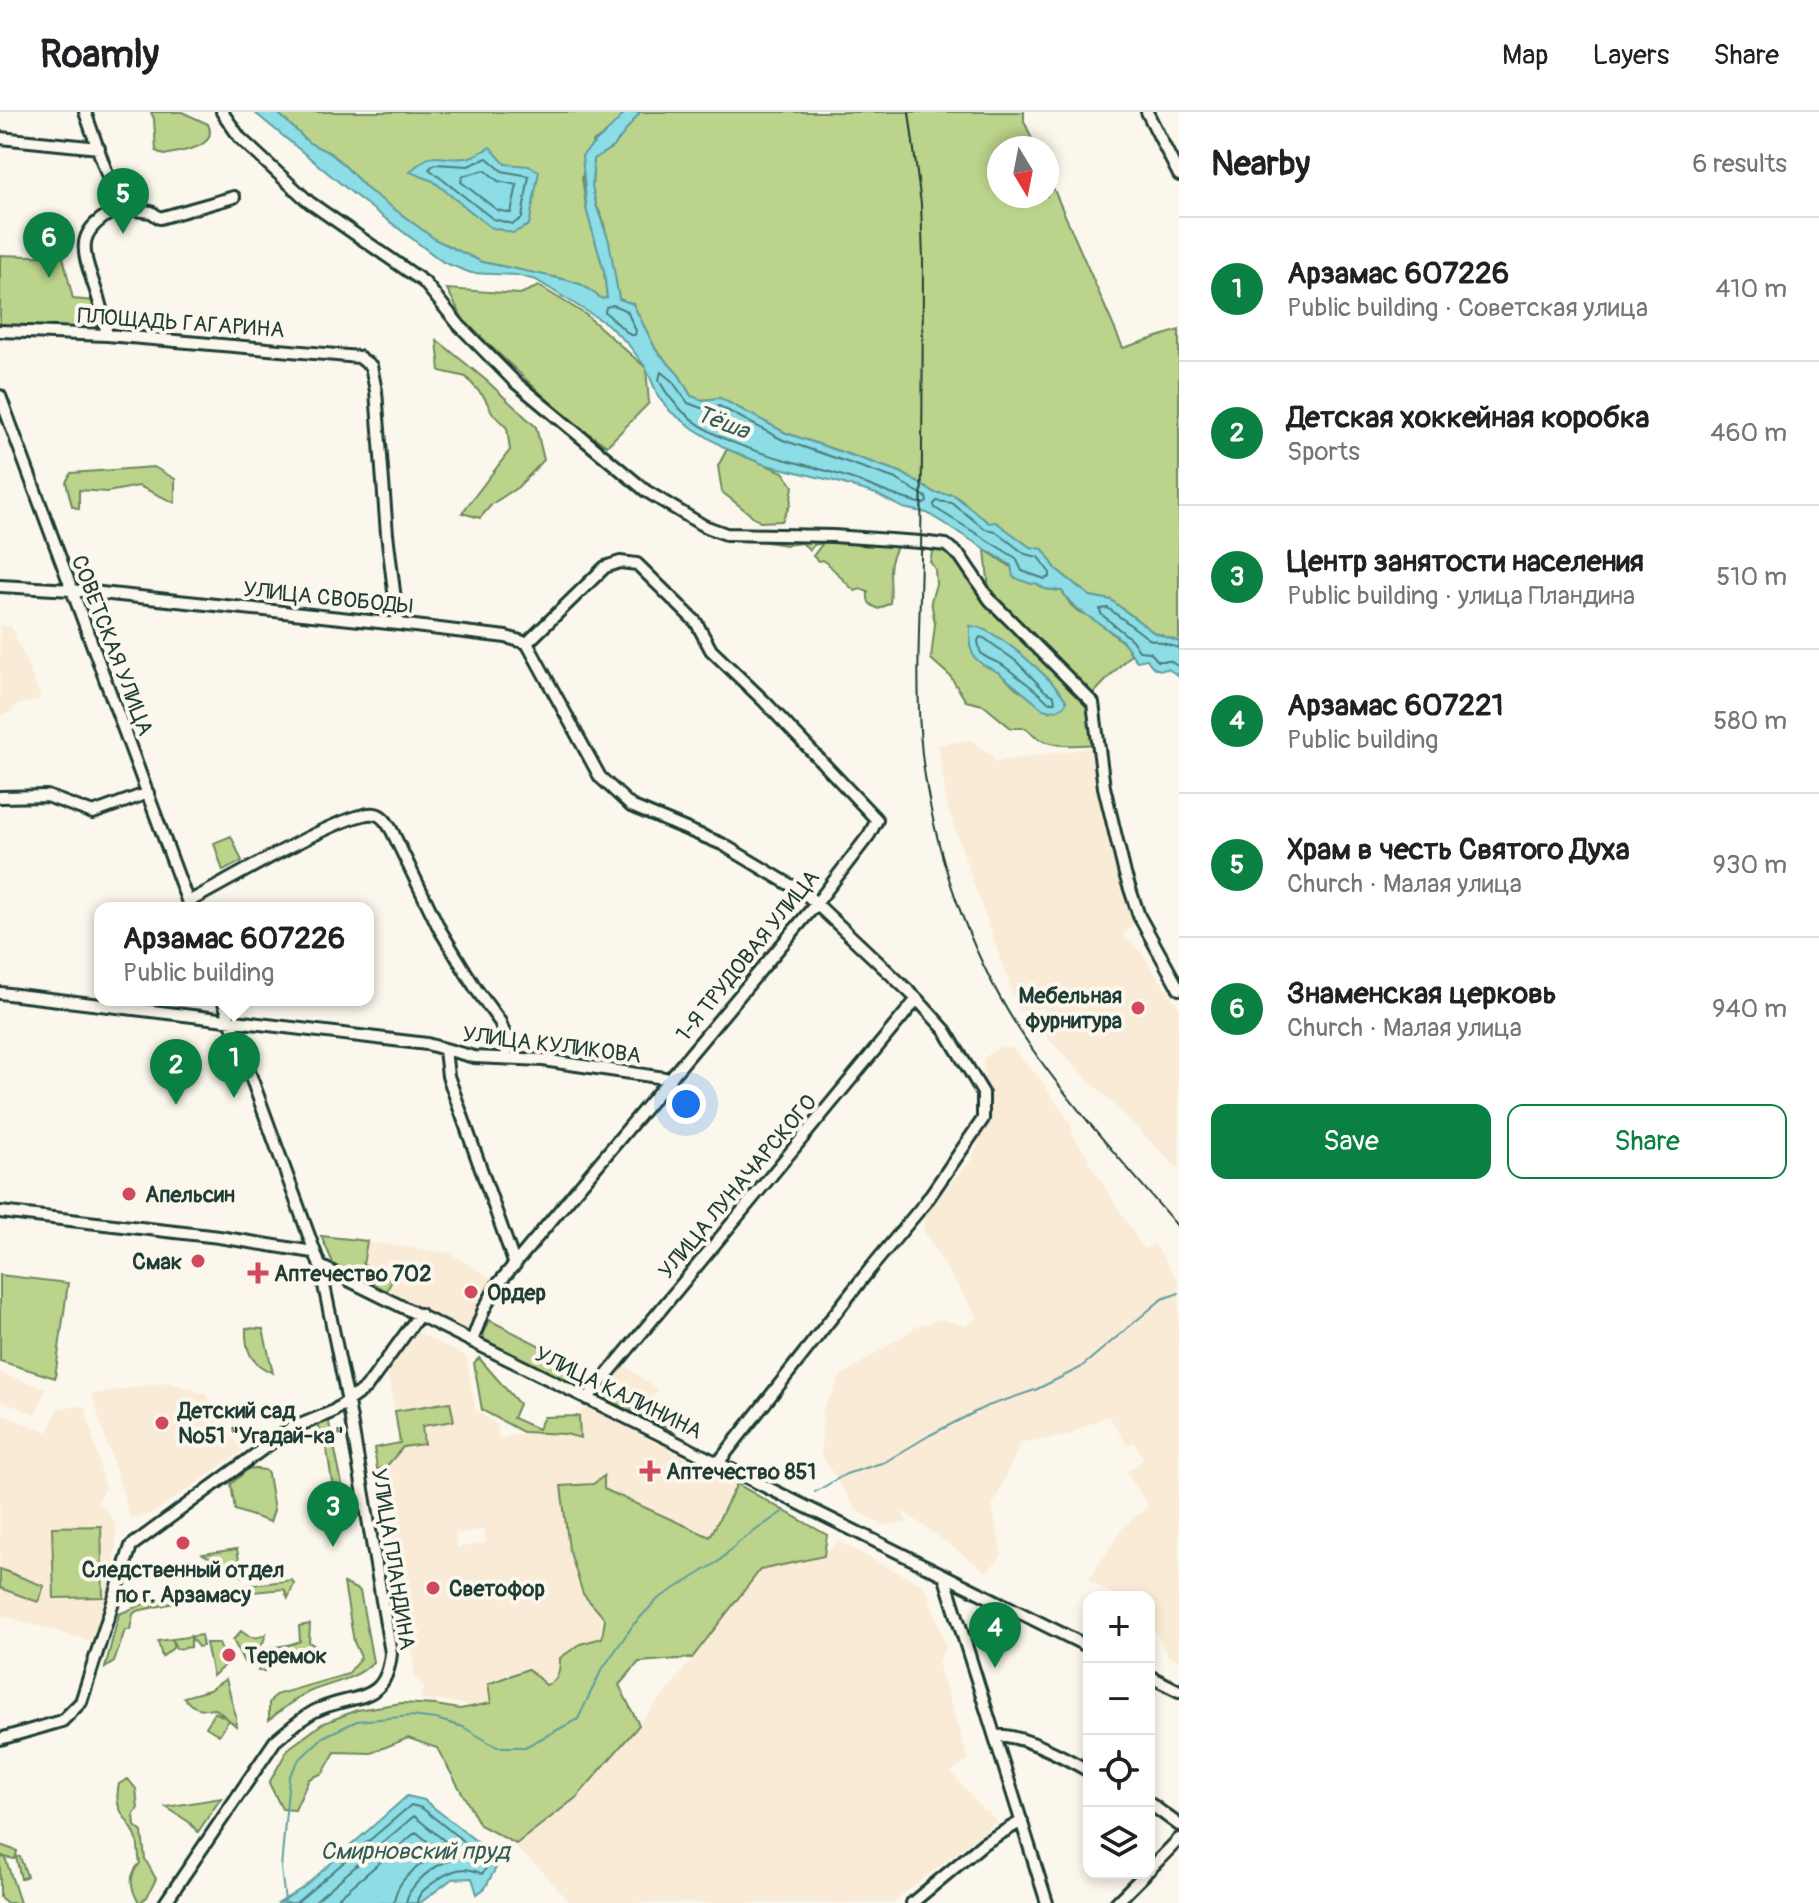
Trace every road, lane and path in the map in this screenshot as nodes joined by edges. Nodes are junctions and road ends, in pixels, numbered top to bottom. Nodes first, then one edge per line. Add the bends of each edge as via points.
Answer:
1 (85, 112) edge
2 (222, 112) edge
3 (1147, 112) edge
4 (0, 138) edge
5 (99, 148) junction
6 (1179, 175) edge
7 (234, 197) dead end
8 (119, 208) junction
9 (0, 331) edge
10 (107, 335) junction
11 (0, 396) edge
12 (0, 586) edge
13 (72, 590) junction
14 (398, 624) junction
15 (527, 643) junction
16 (148, 793) junction
17 (0, 797) edge
18 (188, 902) edge
19 (194, 902) edge
20 (816, 904) junction
21 (1179, 989) edge
22 (0, 993) edge
23 (917, 999) junction
24 (94, 1004) edge
25 (107, 1006) edge
26 (225, 1006) edge
27 (230, 1021) junction
28 (445, 1050) junction
29 (506, 1058) junction
30 (671, 1079) junction
31 (0, 1212) edge
32 (313, 1252) junction
33 (515, 1265) junction
34 (320, 1266) junction
35 (420, 1314) junction
36 (472, 1341) junction
37 (587, 1399) junction
38 (348, 1402) junction
39 (718, 1463) junction
40 (944, 1575) junction
41 (1083, 1644) edge
42 (1155, 1679) edge
43 (1179, 1691) edge
44 (995, 1736) junction
45 (0, 1739) edge
46 (1083, 1768) edge
47 (1154, 1807) edge
48 (1022, 1821) junction
49 (1179, 1825) edge
50 (1179, 1839) edge
51 (1155, 1863) edge
52 (1139, 1879) edge
53 (165, 1903) edge
54 (912, 1903) edge
55 (1047, 1903) edge
56 (1116, 1903) edge

1 - 5 street
2 - 21 street via 240,138 309,202 424,282 515,382 646,491 704,526 726,534 946,545 960,556 990,600 1093,703 1104,787 1125,874 1139,916
3 - 6 street
4 - 5 street
5 - 8 street
7 - 8 street via 160,218
8 - 10 street via 93,226 83,253
9 - 10 street, ПЛОЩАДЬ ГАГАРИНА
10 - 14 street, ПЛОЩАДЬ ГАГАРИНА via 359,357 371,366
11 - 13 street, СОВЕТСКАЯ УЛИЦА
12 - 13 street, УЛИЦА СВОБОДЫ
13 - 14 street, УЛИЦА СВОБОДЫ
13 - 16 street, СОВЕТСКАЯ УЛИЦА
14 - 15 street, УЛИЦА СВОБОДЫ
15 - 20 street via 600,777 631,806 722,844
15 - 20 street, 1-Я ТРУДОВАЯ УЛИЦА via 605,567 637,564 696,622 711,650 877,820
16 - 17 street via 93,813 47,796
16 - 18 street, СОВЕТСКАЯ УЛИЦА
19 - 29 street via 329,828 376,813 392,831 440,930 500,1022 508,1043
20 - 23 street
20 - 30 street, 1-Я ТРУДОВАЯ УЛИЦА
22 - 24 street, УЛИЦА КУЛИКОВА
23 - 37 street, УЛИЦА ЛУНАЧАРСКОГО
23 - 39 street via 945,1030 983,1093 983,1119 925,1203
25 - 27 street, УЛИЦА КУЛИКОВА
26 - 27 street
27 - 28 street, УЛИЦА КУЛИКОВА
27 - 32 street
28 - 29 street, УЛИЦА КУЛИКОВА
28 - 33 street via 448,1076
29 - 30 street, УЛИЦА КУЛИКОВА
30 - 33 street, 1-Я ТРУДОВАЯ УЛИЦА
31 - 32 street
32 - 34 street, УЛИЦА ПЛАНДИНА
33 - 36 street, 1-Я ТРУДОВАЯ УЛИЦА via 498,1284
34 - 35 street, УЛИЦА КАЛИНИНА
34 - 38 street, УЛИЦА ПЛАНДИНА
35 - 36 street, УЛИЦА КАЛИНИНА
35 - 38 street via 376,1377
36 - 37 street, УЛИЦА КАЛИНИНА
37 - 39 street, УЛИЦА КАЛИНИНА
38 - 45 street via 290,1429 131,1546 81,1702 62,1721
38 - 53 street, УЛИЦА ПЛАНДИНА via 391,1653 389,1673 381,1687 317,1710 275,1741
39 - 40 street, УЛИЦА КАЛИНИНА
40 - 41 street, УЛИЦА КАЛИНИНА
40 - 44 street
42 - 43 street
44 - 46 street via 1033,1744
44 - 48 street
47 - 49 street
48 - 54 street via 984,1843
48 - 55 street
50 - 51 street
52 - 56 street

